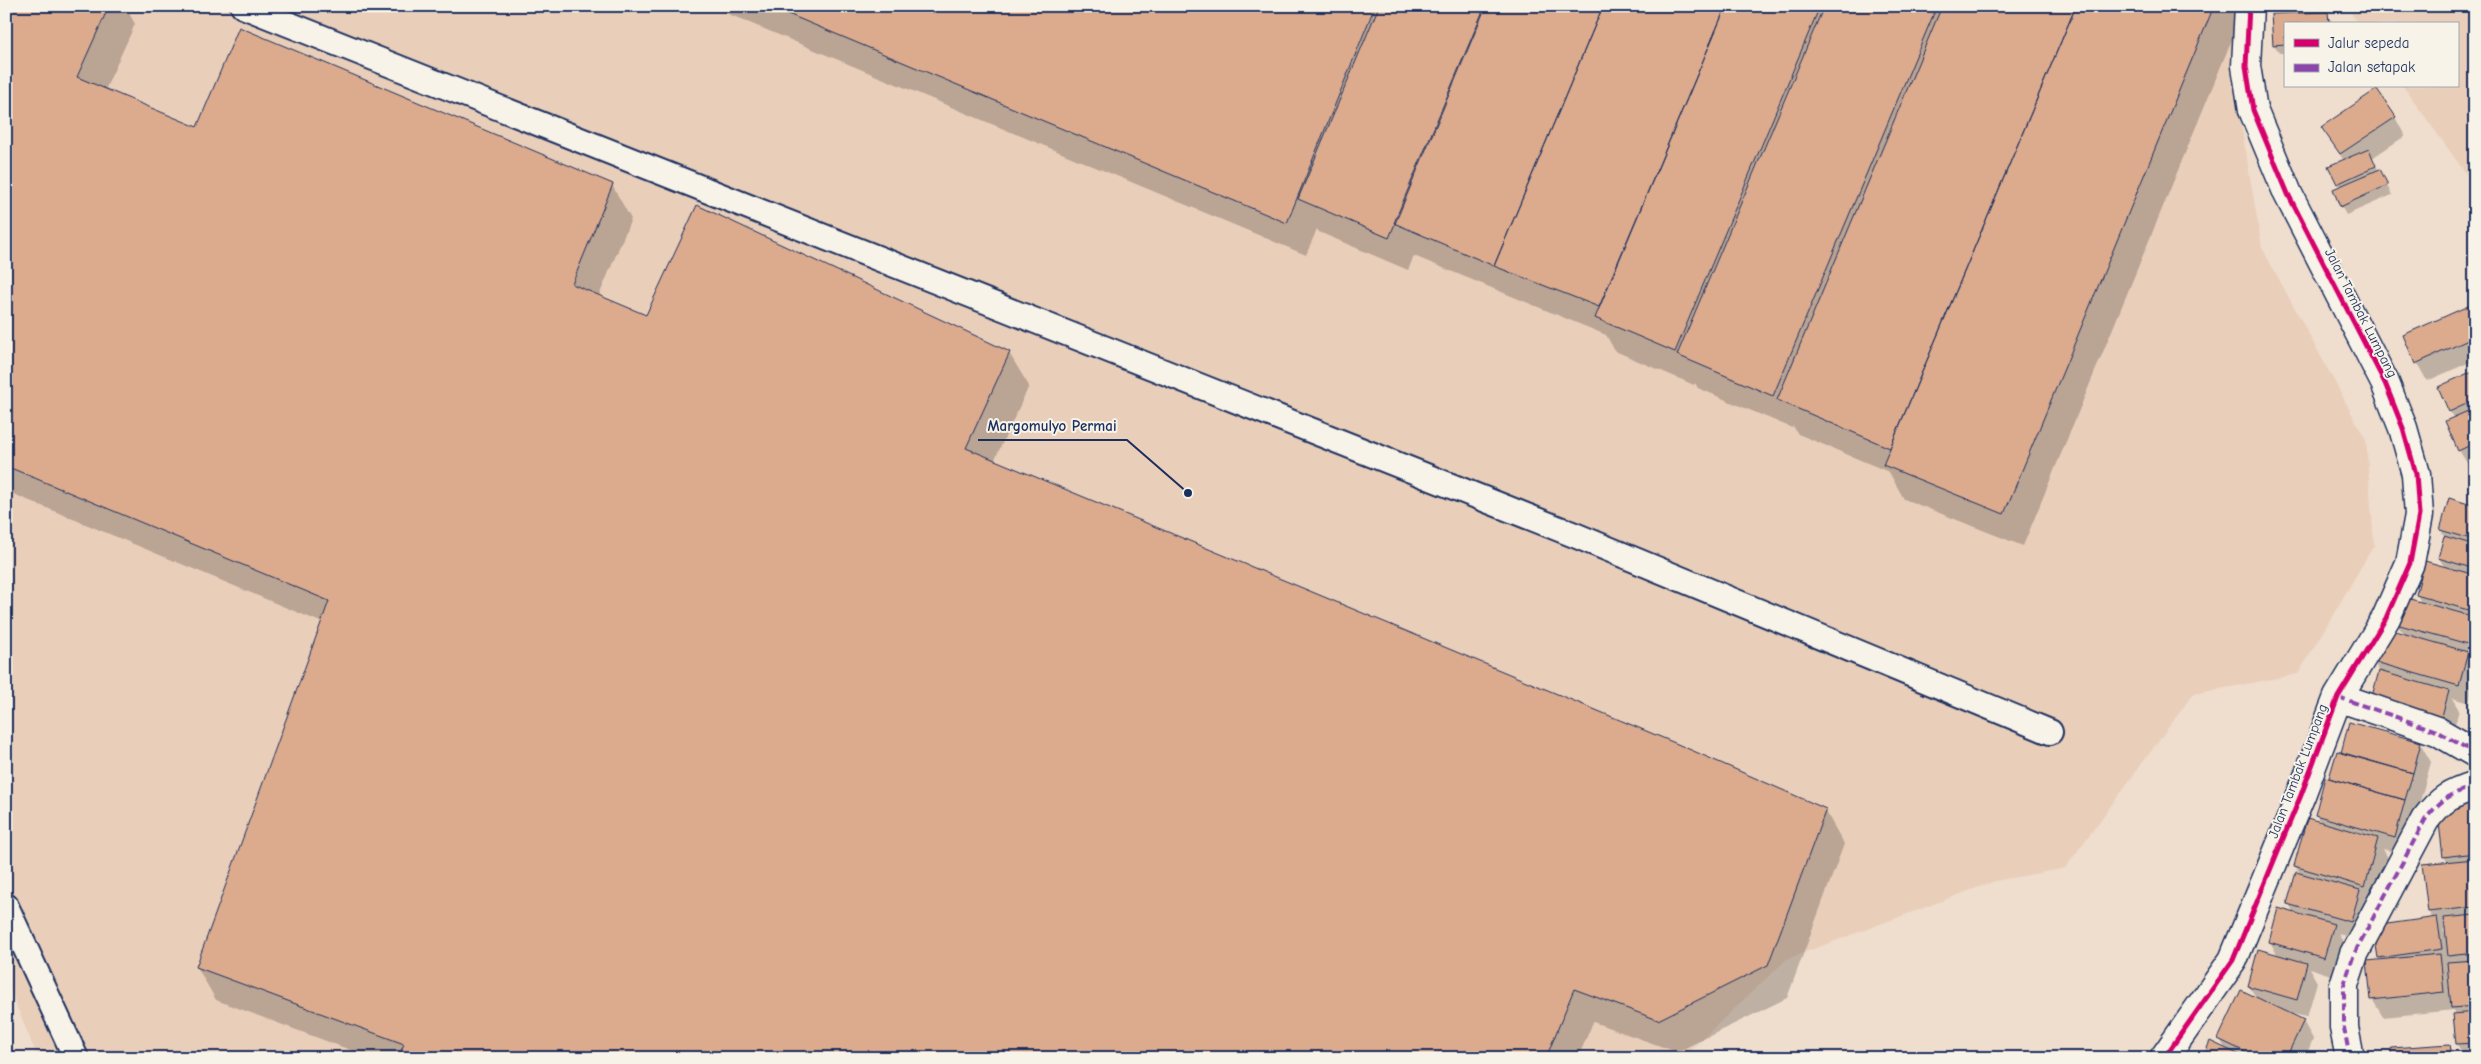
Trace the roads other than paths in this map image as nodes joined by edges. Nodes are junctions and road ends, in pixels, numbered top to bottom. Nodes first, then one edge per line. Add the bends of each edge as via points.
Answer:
1 (242, 6) edge
2 (2249, 6) edge
3 (2338, 697) junction
4 (2050, 732) dead end
5 (2474, 752) edge
6 (2475, 786) edge
7 (6, 906) edge
8 (76, 1058) edge
9 (2164, 1058) edge
10 (2350, 1058) edge

1 - 4 lane via 1577,536
2 - 3 street, Jalan Tambak Lumpang via 2246,66 2253,110 2288,194 2385,384 2403,428 2416,474 2419,515 2410,563 2386,618
3 - 5 street via 2437,731
3 - 9 street, Jalan Tambak Lumpang via 2233,960
6 - 10 street via 2438,803 2425,820 2354,954 2344,985 2344,1028
7 - 8 lane

